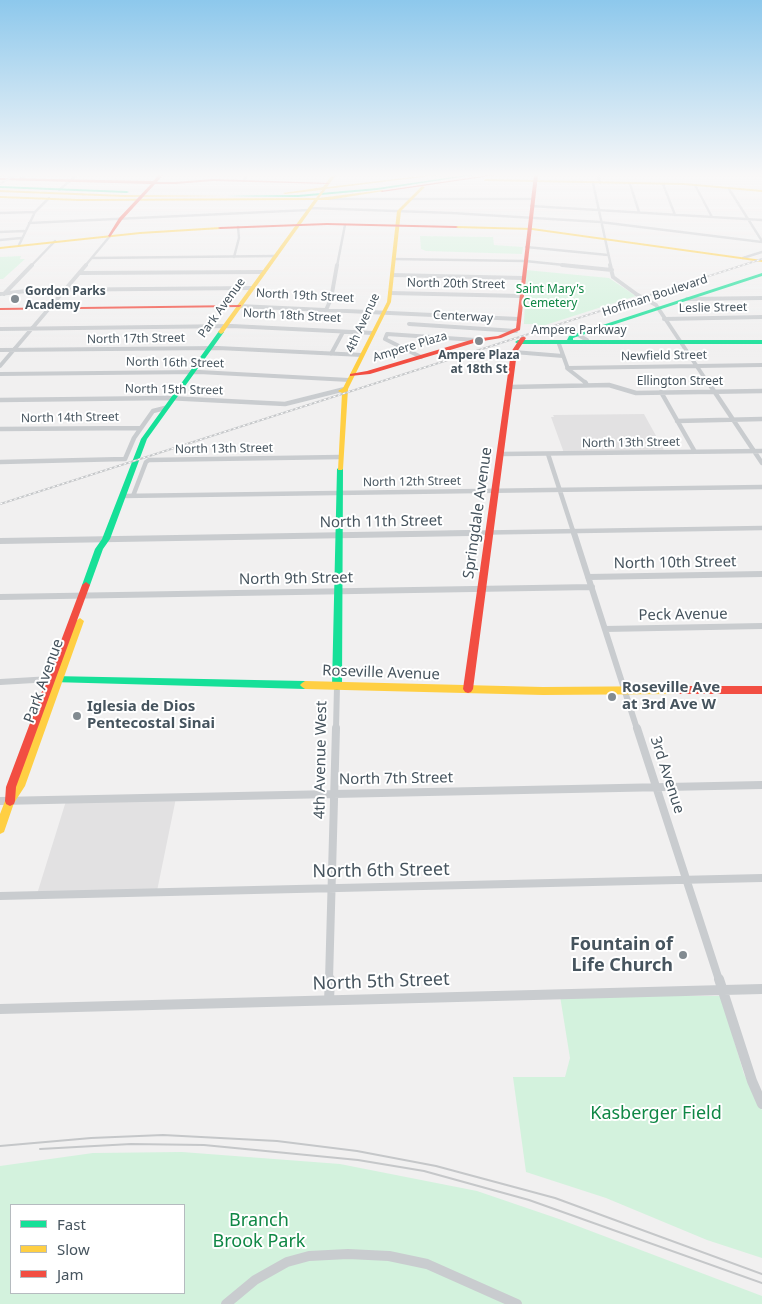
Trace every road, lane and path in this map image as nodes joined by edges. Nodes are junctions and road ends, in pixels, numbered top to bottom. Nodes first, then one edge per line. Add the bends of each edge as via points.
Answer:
1 (22, 236) edge
2 (110, 236) joint
3 (239, 236) edge
4 (290, 236) edge
5 (343, 236) edge
6 (396, 236) edge
7 (528, 236) edge
8 (581, 236) edge
9 (604, 236) edge
10 (713, 236) edge
11 (605, 239) junction
12 (0, 240) edge
13 (55, 241) junction
14 (20, 242) junction
15 (762, 242) edge
16 (526, 247) junction
17 (0, 248) edge
18 (762, 252) edge
19 (608, 255) junction
20 (275, 256) junction
21 (234, 257) junction
22 (92, 258) junction
23 (743, 258) junction
24 (393, 259) junction
25 (525, 261) junction
26 (762, 261) edge
27 (612, 270) junction
28 (264, 272) junction
29 (80, 273) junction
30 (762, 274) edge
31 (392, 275) junction
32 (523, 278) junction
33 (252, 288) junction
34 (66, 290) junction
35 (390, 293) junction
36 (2, 294) edge
37 (521, 296) junction
38 (762, 298) edge
39 (686, 299) junction
40 (239, 306) junction
41 (0, 308) edge
42 (50, 308) junction
43 (657, 308) junction
44 (326, 310) junction
45 (384, 312) junction
46 (411, 314) junction
47 (762, 318) edge
48 (519, 319) junction
49 (664, 319) junction
50 (409, 324) junction
51 (225, 326) junction
52 (0, 328) edge
53 (33, 328) junction
54 (343, 332) junction
55 (373, 333) junction
56 (511, 333) junction
57 (407, 335) junction
58 (584, 336) junction
59 (476, 340) junction
60 (762, 340) edge
61 (525, 341) junction
62 (679, 341) junction
63 (571, 342) junction
64 (559, 344) junction
65 (209, 348) junction
66 (0, 350) edge
67 (14, 350) junction
68 (514, 352) junction
69 (331, 354) junction
70 (362, 356) junction
71 (563, 356) junction
72 (421, 357) junction
73 (762, 365) edge
74 (0, 366) edge
75 (696, 366) junction
76 (567, 368) junction
77 (192, 372) junction
78 (0, 374) edge
79 (349, 381) junction
80 (587, 386) junction
81 (510, 387) junction
82 (762, 391) edge
83 (661, 392) junction
84 (714, 392) junction
85 (172, 398) junction
86 (0, 400) edge
87 (343, 401) joint
88 (165, 408) junction
89 (762, 419) edge
90 (733, 420) junction
91 (677, 421) junction
92 (141, 428) junction
93 (0, 429) edge
94 (762, 451) edge
95 (695, 452) junction
96 (754, 452) junction
97 (500, 454) junction
98 (548, 454) junction
99 (340, 457) junction
100 (0, 462) edge
101 (762, 463) edge
102 (762, 487) edge
103 (560, 490) junction
104 (496, 491) junction
105 (340, 493) junction
106 (122, 496) junction
107 (133, 496) junction
108 (762, 528) edge
109 (574, 531) junction
110 (490, 533) junction
111 (339, 535) junction
112 (106, 539) junction
113 (0, 541) edge
114 (762, 574) edge
115 (588, 577) junction
116 (592, 587) junction
117 (482, 589) junction
118 (338, 591) junction
119 (86, 595) junction
120 (0, 597) edge
121 (762, 626) edge
122 (605, 629) junction
123 (55, 679) junction
124 (0, 682) edge
125 (336, 686) junction
126 (468, 689) junction
127 (762, 690) edge
128 (626, 692) junction
129 (762, 785) edge
130 (657, 787) junction
131 (335, 794) junction
132 (0, 801) edge
133 (10, 801) junction
134 (0, 828) edge
135 (762, 878) edge
136 (687, 880) junction
137 (332, 888) junction
138 (0, 896) edge
139 (762, 988) edge
140 (722, 990) junction
141 (329, 1000) junction
142 (0, 1009) edge
143 (762, 1104) edge
144 (226, 1304) edge
145 (517, 1304) edge

1 - 14 street
2 - 13 main road
2 - 22 street
3 - 21 street
4 - 20 main road, Park Avenue
5 - 44 street
6 - 24 main road, 4th Avenue
7 - 16 main road
8 - 11 main road
9 - 11 street
10 - 15 street
11 - 19 street
11 - 23 main road
12 - 14 street
13 - 14 main road
13 - 36 street
14 - 17 main road
16 - 19 street
16 - 25 main road
18 - 23 street
19 - 27 street
20 - 21 street
20 - 28 main road, Park Avenue
21 - 22 street
22 - 29 street
23 - 26 main road
24 - 25 street
24 - 31 main road, 4th Avenue
25 - 27 street
25 - 32 main road
27 - 43 street via 614,278
28 - 29 street
28 - 33 main road, Park Avenue
29 - 34 street
30 - 39 main road, Hoffman Boulevard
31 - 32 street
31 - 35 main road, 4th Avenue
32 - 37 main road
33 - 34 street
33 - 40 main road, Park Avenue
34 - 36 street
34 - 42 street
35 - 37 street, North 20th Street
35 - 45 main road, 4th Avenue
37 - 48 main road
38 - 39 street
39 - 43 main road, Hoffman Boulevard
40 - 42 main road, North 19th Street
40 - 44 street, North 19th Street
40 - 51 main road, Park Avenue
41 - 42 main road, North 19th Street
42 - 53 street
43 - 49 street
43 - 58 main road, Hoffman Boulevard
44 - 45 street, North 19th Street
45 - 46 street, North 19th Street
45 - 55 main road, 4th Avenue
46 - 48 street, North 19th Street
46 - 50 street
47 - 49 street, Leslie Street
48 - 56 main road via 519,328
49 - 62 street
50 - 56 street, Centerway
50 - 57 street
51 - 53 street, North 18th Street
51 - 54 street, North 18th Street
51 - 65 main road, Park Avenue
52 - 53 street, North 18th Street
53 - 67 street
54 - 55 street, North 18th Street
54 - 69 street
55 - 70 main road, 4th Avenue
56 - 59 main road
56 - 61 main road
57 - 59 street
57 - 72 street via 387,334 385,339
58 - 62 main road, Ampere Parkway
58 - 63 main road, Hoffman Boulevard via 570,337
59 - 72 main road, Ampere Plaza
60 - 62 main road, Ampere Parkway
61 - 63 main road, Ampere Parkway
61 - 64 main road, Ampere Parkway
61 - 68 main road, Springdale Avenue via 516,346
62 - 63 main road, Ampere Parkway
62 - 75 street
63 - 64 main road, Ampere Parkway
64 - 71 street
65 - 67 street, North 17th Street
65 - 69 street, North 17th Street
65 - 77 main road, Park Avenue
66 - 67 street, North 17th Street
67 - 74 street
68 - 71 street
68 - 81 main road, Springdale Avenue
69 - 70 street, North 17th Street
70 - 79 main road, 4th Avenue
71 - 76 street
72 - 79 main road, Ampere Plaza
73 - 75 street, Newfield Street
75 - 76 street, Newfield Street
75 - 84 street
76 - 80 street via 582,378
77 - 78 street, North 16th Street
77 - 79 street, North 16th Street
77 - 85 main road, Park Avenue
79 - 85 street, North 15th Street via 288,404
79 - 87 main road, 4th Avenue
80 - 81 street, Ellington Street
80 - 83 street, Ellington Street
81 - 97 main road, Springdale Avenue
82 - 84 street, Ellington Street
83 - 84 street, Ellington Street
83 - 91 street
84 - 90 street
85 - 86 street, North 15th Street
85 - 88 main road, Park Avenue
87 - 99 main road, 4th Avenue West
88 - 92 street, Park Avenue via 154,410
88 - 106 main road, Park Avenue via 144,439
89 - 90 street
90 - 91 street
90 - 96 street
91 - 95 street
92 - 93 street, North 14th Street
92 - 100 street, Park Avenue via 125,458
94 - 96 street, North 13th Street
95 - 96 street, North 13th Street
95 - 98 street, North 13th Street
96 - 101 street
97 - 98 street, North 13th Street
97 - 104 main road, Springdale Avenue
98 - 103 street, 3rd Avenue
99 - 105 main road, 4th Avenue West
99 - 107 street, North 13th Street via 149,460
102 - 103 street, North 12th Street
103 - 104 street, North 12th Street
103 - 109 street, 3rd Avenue
104 - 105 street, North 12th Street
104 - 110 main road, Springdale Avenue
105 - 107 street, North 12th Street
105 - 111 main road, 4th Avenue West
106 - 107 street, North 12th Street
106 - 112 main road, Park Avenue
108 - 109 street, North 11th Street
109 - 110 street, North 11th Street
109 - 115 street, 3rd Avenue
110 - 111 street, North 11th Street
110 - 117 main road, Springdale Avenue
111 - 112 street, North 11th Street
111 - 118 main road, 4th Avenue West
112 - 113 street, North 11th Street
112 - 119 main road, Park Avenue via 106,549
114 - 115 street, North 10th Street
115 - 116 street, 3rd Avenue
116 - 117 street, North 9th Street
116 - 122 street, 3rd Avenue
117 - 118 street, North 9th Street
117 - 126 main road, Springdale Avenue
118 - 119 street, North 9th Street
118 - 125 main road, 4th Avenue West
119 - 120 street, North 9th Street
119 - 123 main road, Park Avenue
121 - 122 street, Peck Avenue
122 - 128 street, 3rd Avenue
123 - 124 street, Roseville Avenue
123 - 125 main road, Roseville Avenue
123 - 133 main road, Park Avenue via 11,786
125 - 126 main road, Roseville Avenue
125 - 131 street, 4th Avenue West
126 - 128 main road, Roseville Avenue
127 - 128 main road, Roseville Avenue
128 - 130 street, 3rd Avenue
129 - 130 street, North 7th Street
130 - 131 street, North 7th Street
130 - 136 street, 3rd Avenue
131 - 133 street, North 7th Street
131 - 137 street, 4th Avenue West
132 - 133 street, North 7th Street
133 - 134 main road, Park Avenue
135 - 136 street, North 6th Street
136 - 137 street, North 6th Street
136 - 140 street, 3rd Avenue
137 - 138 street, North 6th Street
137 - 141 street, 4th Avenue West
139 - 140 street, North 5th Street
140 - 141 street, North 5th Street
140 - 143 street, 3rd Avenue
141 - 142 street, North 5th Street
144 - 145 street via 255,1280 287,1262 309,1256 348,1254 389,1256 427,1264

